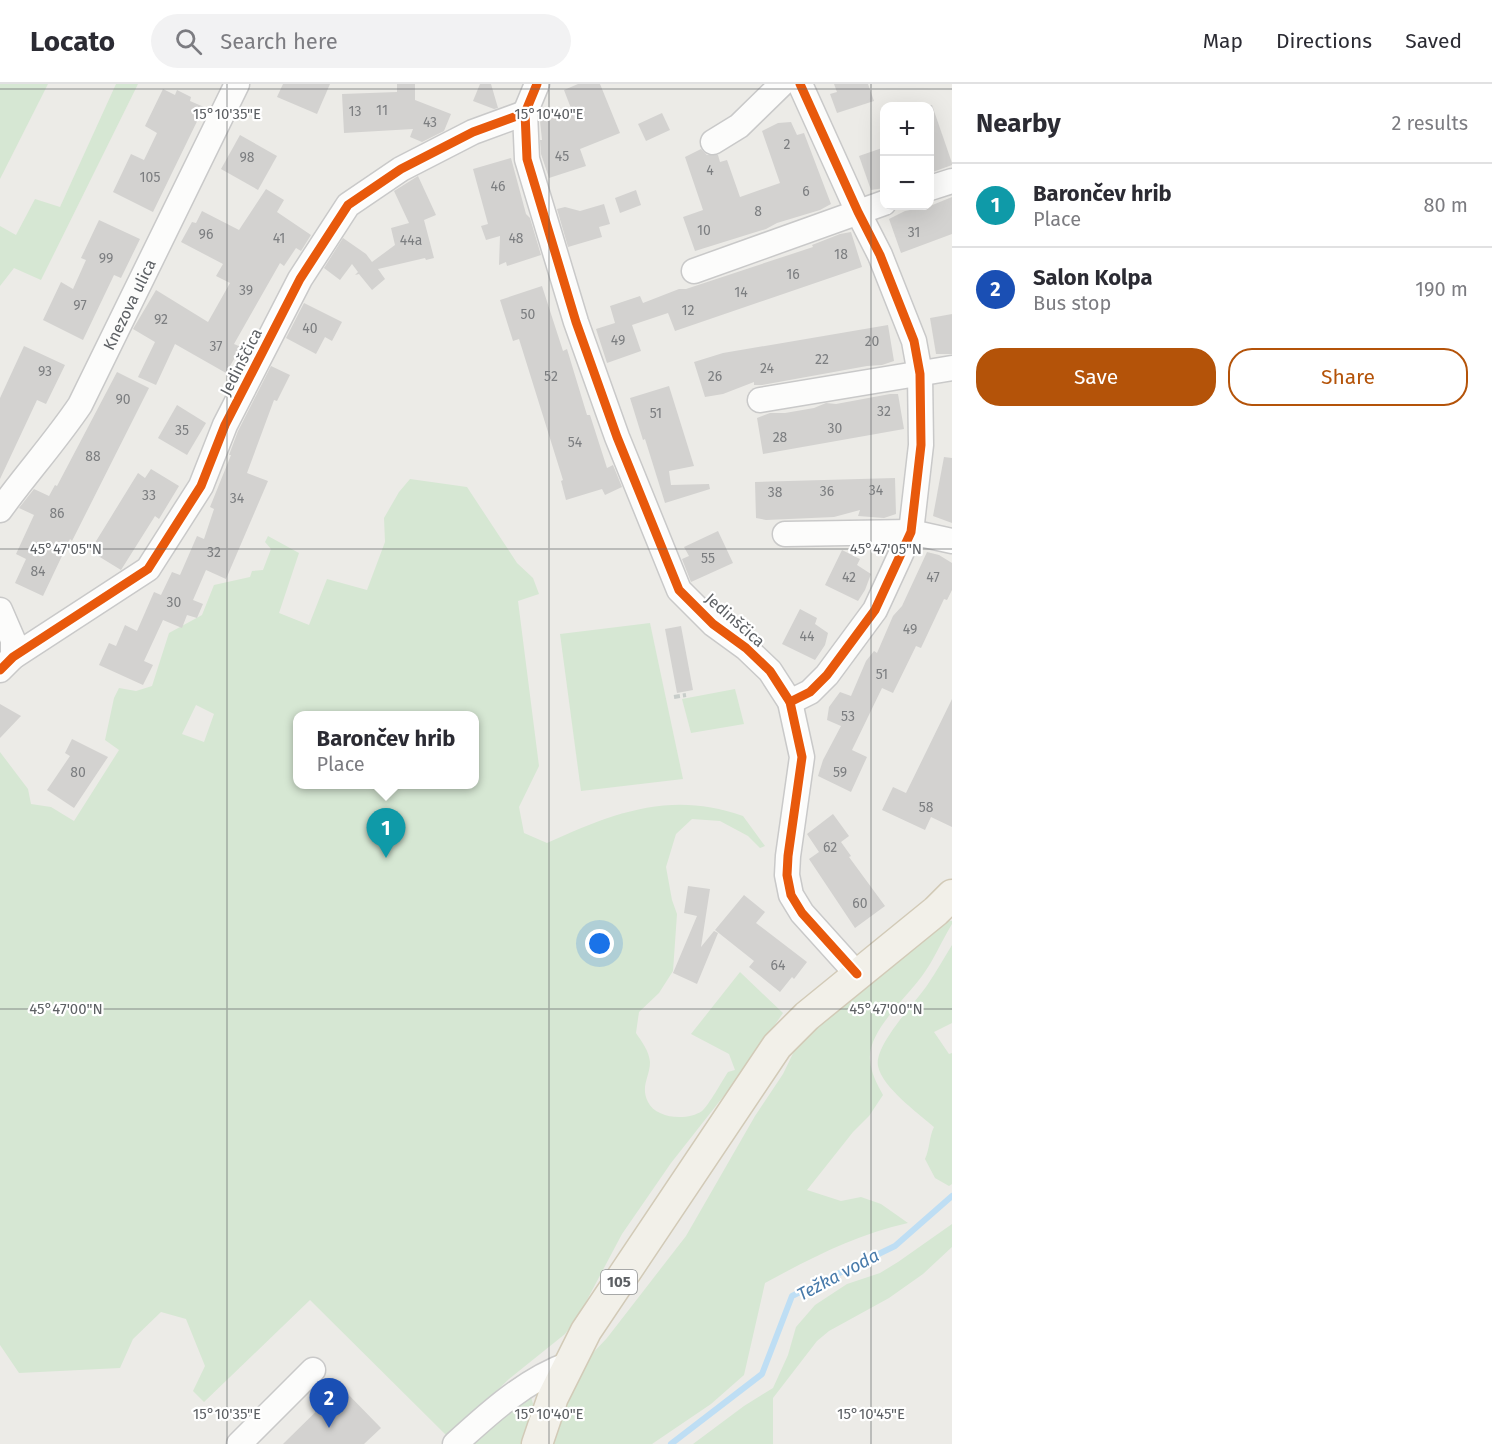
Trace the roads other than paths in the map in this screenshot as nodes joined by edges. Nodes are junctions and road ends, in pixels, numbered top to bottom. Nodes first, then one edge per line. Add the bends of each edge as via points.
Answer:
1 (237, 84) edge
2 (537, 84) edge
3 (782, 84) edge
4 (800, 84) edge
5 (525, 113) junction
6 (713, 142) dead end
7 (952, 181) edge
8 (934, 187) edge
9 (880, 205) edge
10 (858, 212) junction
11 (693, 271) dead end
12 (952, 368) edge
13 (920, 374) junction
14 (760, 400) dead end
15 (0, 510) edge
16 (912, 532) junction
17 (785, 534) dead end
18 (952, 541) edge
19 (0, 610) edge
20 (6, 664) edge
21 (790, 702) junction
22 (952, 895) edge
23 (857, 974) junction
24 (569, 1364) junction
25 (313, 1370) dead end
26 (239, 1444) edge
27 (455, 1444) edge
28 (537, 1444) edge

1 - 15 street, Knezova ulica via 80,405
2 - 5 street, Jedinščica
3 - 6 street via 739,126
4 - 10 street
5 - 20 street, Jedinščica via 473,132 400,169 348,205 300,279 225,425 201,486 148,569
5 - 21 street, Jedinščica via 527,159 576,322 679,590 770,671
7 - 8 street
9 - 10 street
10 - 11 street
10 - 13 street via 880,255 914,341
12 - 13 street
13 - 14 street
13 - 16 street via 921,445
16 - 17 street
16 - 18 street
16 - 21 street via 875,610 827,675 810,692
19 - 20 street via 13,640
21 - 23 street via 802,757 787,875 791,895 802,913
22 - 23 main road, 105
23 - 24 main road, 105 via 777,1046 586,1331
24 - 27 street via 547,1372 518,1392
24 - 28 main road, 105
25 - 26 street

